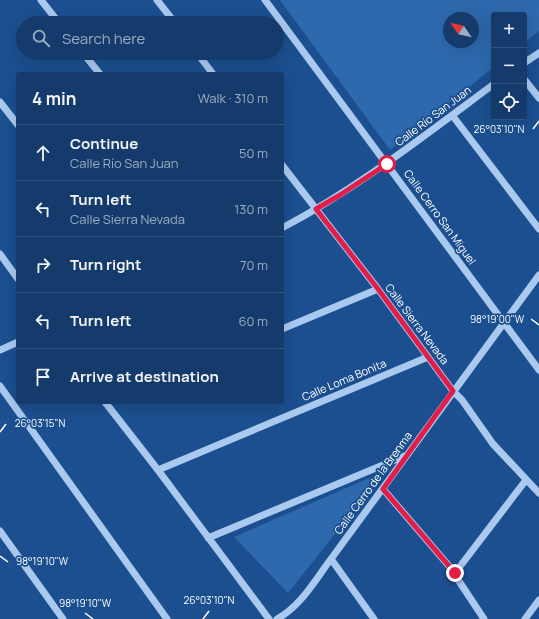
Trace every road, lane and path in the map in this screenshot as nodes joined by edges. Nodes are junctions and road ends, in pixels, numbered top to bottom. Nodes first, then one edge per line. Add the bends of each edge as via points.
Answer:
1 (41, 0) edge
2 (157, 0) edge
3 (265, 0) edge
4 (54, 16) edge
5 (169, 16) edge
6 (277, 16) edge
7 (284, 26) edge
8 (539, 53) edge
9 (89, 60) edge
10 (202, 60) edge
11 (527, 61) edge
12 (98, 72) edge
13 (211, 72) edge
14 (527, 83) edge
15 (491, 86) edge
16 (539, 98) edge
17 (0, 102) edge
18 (452, 115) junction
19 (16, 123) edge
20 (387, 164) junction
21 (284, 168) edge
22 (316, 209) junction
23 (284, 227) edge
24 (539, 229) edge
25 (0, 254) edge
26 (539, 275) edge
27 (16, 276) edge
28 (378, 289) junction
29 (504, 323) junction
30 (284, 328) edge
31 (16, 343) edge
32 (0, 350) edge
33 (428, 357) junction
34 (539, 370) edge
35 (0, 386) edge
36 (453, 391) junction
37 (108, 404) edge
38 (407, 454) junction
39 (158, 470) junction
40 (526, 480) junction
41 (383, 489) junction
42 (539, 494) edge
43 (0, 531) edge
44 (208, 538) junction
45 (331, 559) junction
46 (455, 573) junction
47 (539, 600) edge
48 (63, 619) edge
49 (167, 619) edge
50 (269, 619) edge
51 (277, 619) edge
52 (374, 619) edge
53 (484, 619) edge
54 (525, 619) edge

1 - 4 street
2 - 5 street
3 - 6 street, Calle Cerro San Miguel
7 - 20 street, Calle Cerro San Miguel
8 - 11 street
9 - 12 street
10 - 13 street
14 - 16 street
15 - 18 street, Calle Río San Juan
17 - 19 street
18 - 20 street, Calle Río San Juan
18 - 24 street
20 - 22 street, Calle Río San Juan
20 - 29 street, Calle Cerro San Miguel
21 - 22 street, Calle Sierra Nevada
22 - 23 street, Calle Río San Juan
22 - 28 street, Calle Sierra Nevada
25 - 27 street
26 - 29 street, Calle Cerro de la Brenma
28 - 30 street
28 - 33 street, Calle Sierra Nevada
29 - 34 street, Calle Cerro San Miguel
29 - 36 street, Calle Cerro de la Brenma
31 - 32 street
33 - 36 street, Calle Sierra Nevada
33 - 39 street, Calle Loma Bonita
35 - 49 street
36 - 38 street, Calle Cerro de la Brenma
36 - 40 street, Calle Sierra Nevada via 493,444
37 - 39 street
38 - 41 street, Calle Cerro de la Brenma
38 - 44 street
39 - 44 street
40 - 42 street, Calle Sierra Nevada
40 - 46 street
41 - 45 street, Calle Cerro de la Brenma
41 - 46 street
43 - 48 street
44 - 50 street
45 - 51 street, Calle Cerro de la Brenma via 296,605
45 - 52 street
46 - 53 street
47 - 54 street

